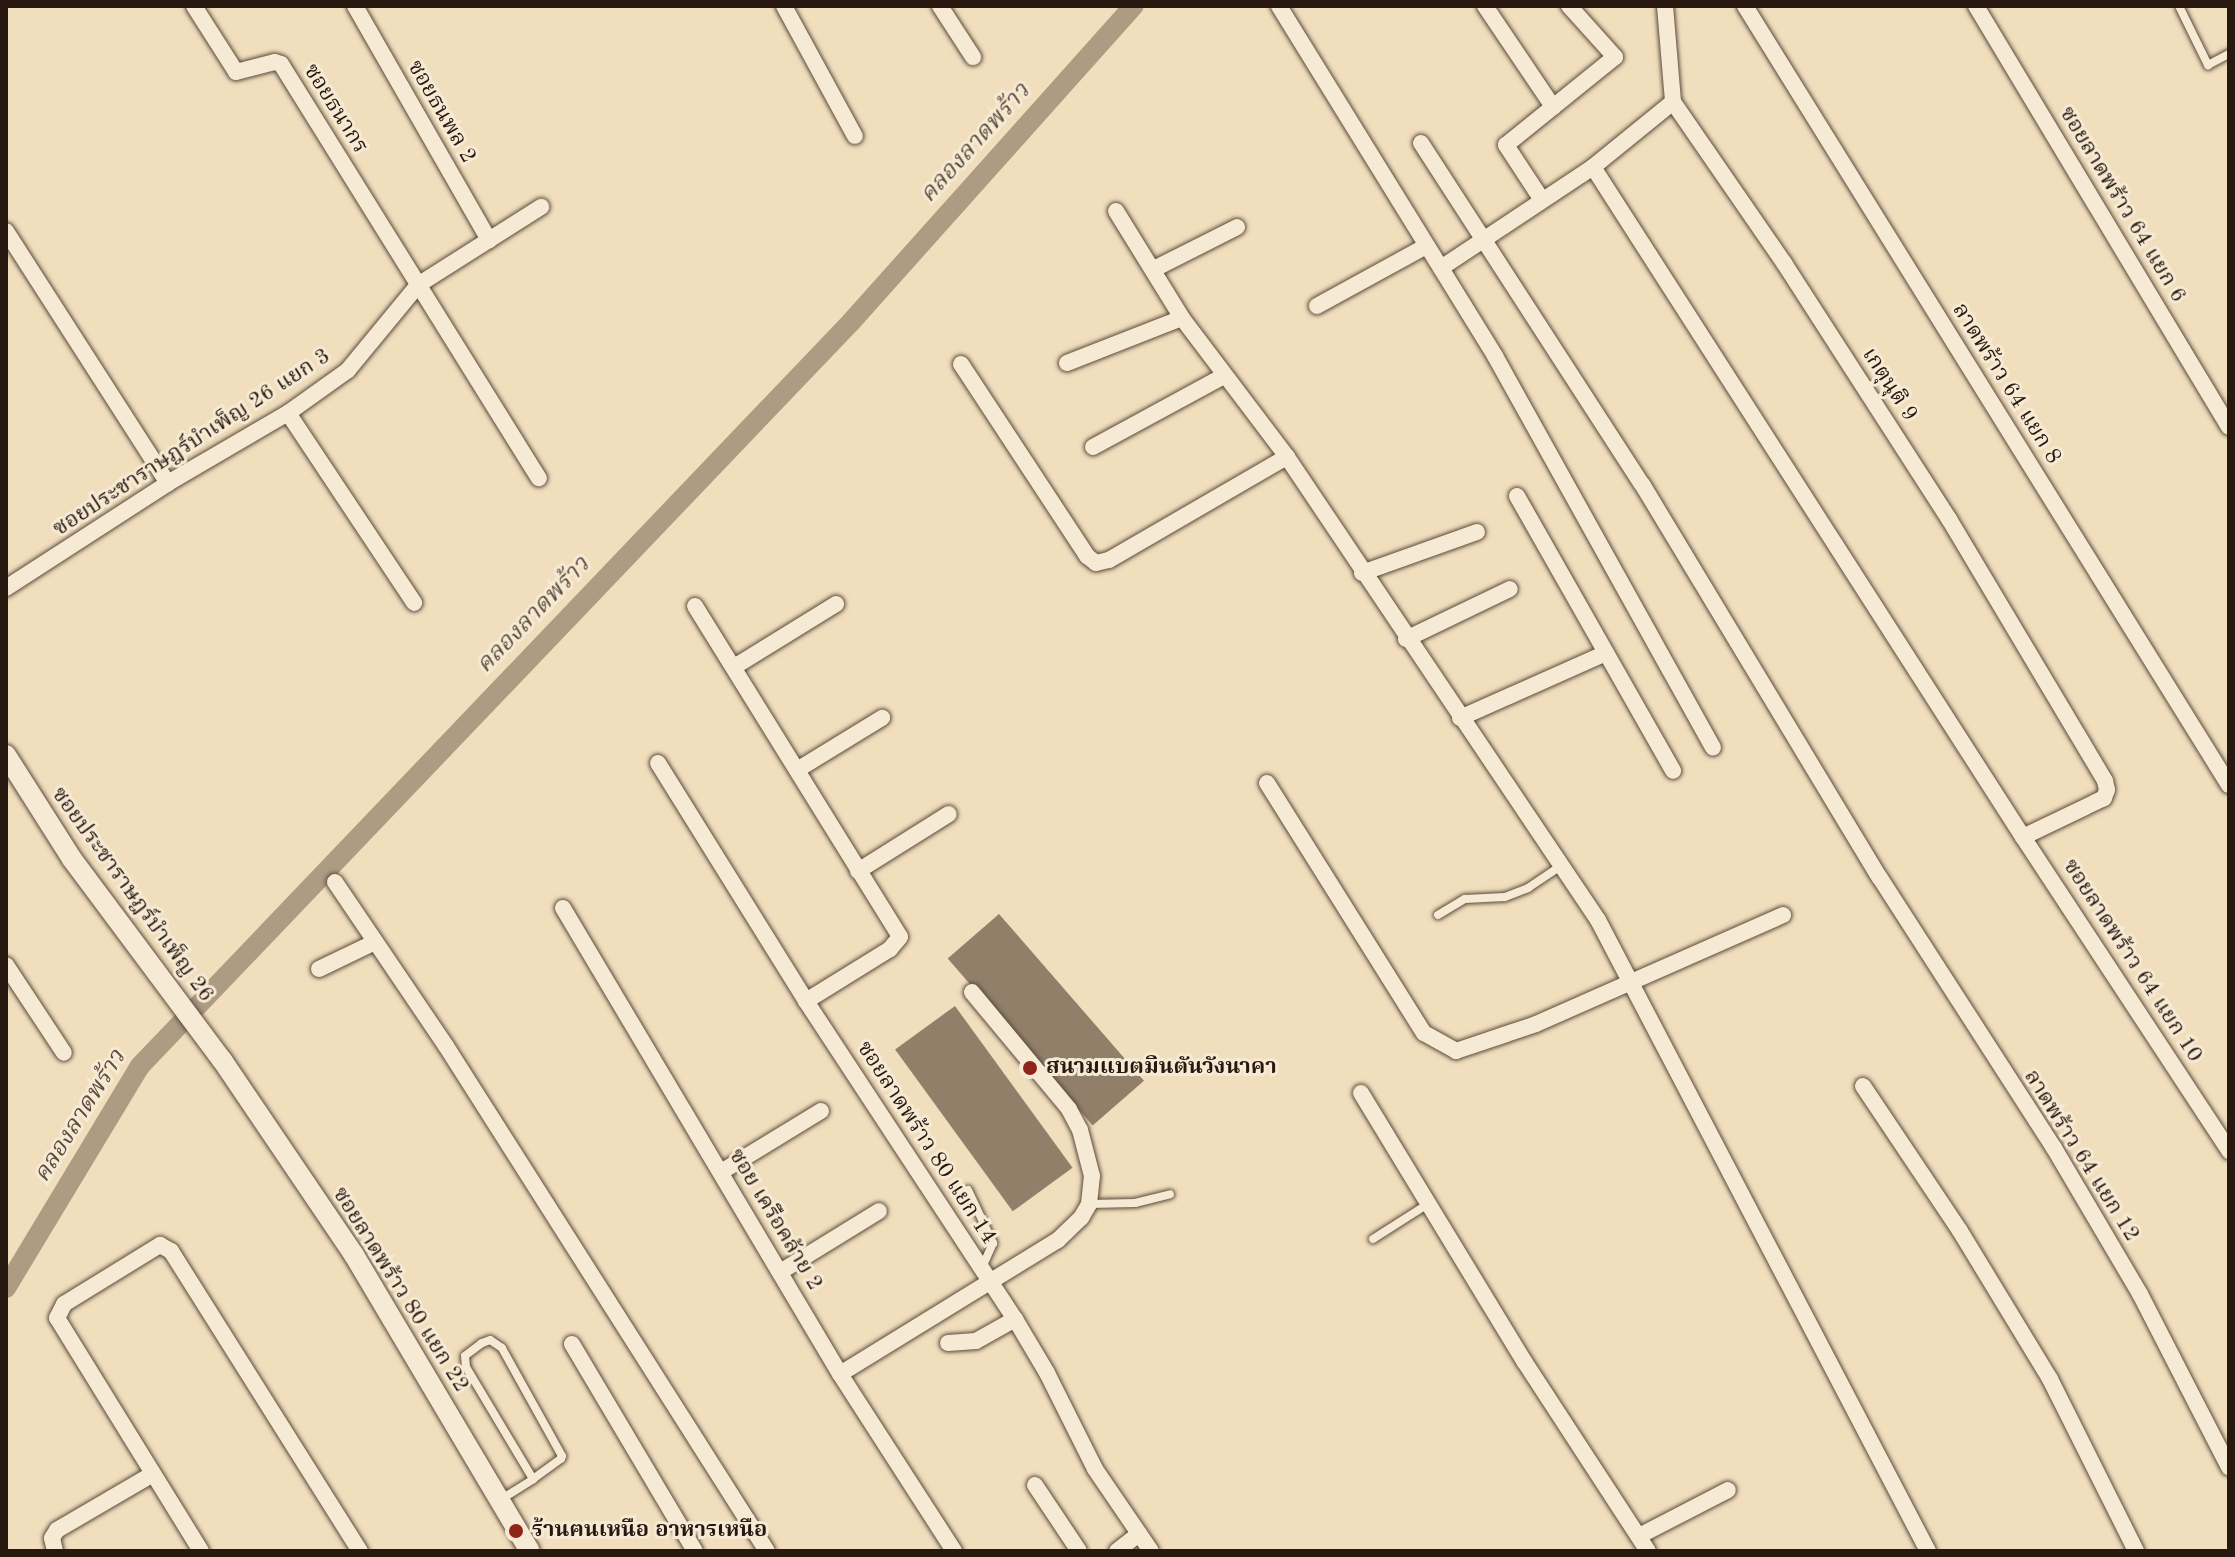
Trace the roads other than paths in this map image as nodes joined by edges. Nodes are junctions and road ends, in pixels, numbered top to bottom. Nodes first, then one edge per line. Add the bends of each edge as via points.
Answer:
1 (194, 6) edge
2 (355, 6) edge
3 (784, 6) edge
4 (940, 6) edge
5 (1279, 6) edge
6 (1485, 6) edge
7 (1569, 6) edge
8 (1665, 6) edge
9 (1745, 6) edge
10 (1976, 6) edge
11 (2180, 8) edge
12 (2229, 54) edge
13 (973, 57) dead end
14 (1673, 102) junction
15 (1553, 107) junction
16 (855, 136) dead end
17 (1421, 143) dead end
18 (1593, 167) junction
19 (1542, 200) junction
20 (541, 207) dead end
21 (1116, 211) dead end
22 (1237, 227) dead end
23 (6, 231) edge
24 (489, 240) junction
25 (1481, 240) junction
26 (1426, 246) junction
27 (1441, 268) junction
28 (1154, 269) junction
29 (418, 285) junction
30 (1317, 306) dead end
31 (1182, 318) junction
32 (1067, 363) dead end
33 (961, 364) dead end
34 (1224, 376) junction
35 (288, 413) junction
36 (2229, 427) edge
37 (1093, 447) dead end
38 (1287, 457) junction
39 (539, 478) dead end
40 (168, 483) junction
41 (1517, 496) dead end
42 (1477, 532) dead end
43 (1362, 573) junction
44 (7, 584) edge
45 (1510, 589) dead end
46 (414, 603) dead end
47 (836, 604) dead end
48 (695, 606) dead end
49 (1406, 639) junction
50 (1604, 654) junction
51 (734, 667) junction
52 (882, 718) dead end
53 (1460, 718) junction
54 (1713, 747) dead end
55 (6, 755) edge
56 (658, 763) dead end
57 (797, 770) junction
58 (1673, 771) dead end
59 (1267, 783) dead end
60 (2229, 785) edge
61 (949, 814) dead end
62 (2023, 837) junction
63 (1561, 866) junction
64 (858, 871) junction
65 (335, 882) dead end
66 (563, 908) dead end
67 (1438, 915) dead end
68 (1783, 915) dead end
69 (375, 942) junction
70 (6, 965) edge
71 (319, 969) dead end
72 (1631, 979) junction
73 (972, 992) dead end
74 (806, 1001) junction
75 (64, 1053) dead end
76 (222, 1060) joint
77 (1863, 1086) dead end
78 (1361, 1093) dead end
79 (821, 1111) dead end
80 (2229, 1151) edge
81 (721, 1172) junction
82 (968, 1190) dead end
83 (1170, 1194) dead end
84 (1089, 1204) junction
85 (1428, 1204) junction
86 (879, 1211) dead end
87 (1373, 1239) dead end
88 (982, 1268) junction
89 (780, 1272) junction
90 (992, 1283) junction
91 (1015, 1319) junction
92 (948, 1343) dead end
93 (572, 1344) dead end
94 (840, 1374) junction
95 (2229, 1467) edge
96 (153, 1474) junction
97 (533, 1479) junction
98 (1035, 1485) dead end
99 (1728, 1490) dead end
100 (500, 1500) junction
101 (1139, 1534) junction
102 (1644, 1544) edge
103 (55, 1551) edge
104 (201, 1551) edge
105 (360, 1551) edge
106 (530, 1551) edge
107 (695, 1551) edge
108 (767, 1551) edge
109 (954, 1551) edge
110 (1079, 1551) edge
111 (1117, 1551) edge
112 (1151, 1551) edge
113 (1928, 1551) edge
114 (2136, 1551) edge

1 - 29 street, ซอยธนากร via 236,72 281,64
2 - 24 street, ซอยธนพล 2
3 - 16 street
4 - 13 street
5 - 26 street
6 - 15 street
7 - 15 street via 1615,57
8 - 14 street, เกตุนุติ 9
9 - 60 street, ลาดพร้าว 64 แยก 8
10 - 36 street, ซอยลาดพร้าว 64 แยก 6
11 - 12 lane via 2208,65
14 - 18 street
14 - 62 street, เกตุนุติ 9 via 1949,519 2105,781 2104,798
15 - 19 street via 1506,145
17 - 25 street, ลาดพร้าว 64 แยก 12
18 - 19 street
18 - 62 street, ซอยลาดพร้าว 64 แยก 10
19 - 25 street
20 - 24 street, ซอยประชาราษฎร์บำเพ็ญ 26 แยก 3
21 - 28 street
22 - 28 street
23 - 40 street
24 - 29 street, ซอยประชาราษฎร์บำเพ็ญ 26 แยก 3
25 - 27 street
25 - 95 street, ลาดพร้าว 64 แยก 12 via 1642,484 1880,878 2054,1148 2140,1294
26 - 27 street
26 - 30 street
27 - 54 street
28 - 31 street
29 - 35 street, ซอยประชาราษฎร์บำเพ็ญ 26 แยก 3 via 348,370
29 - 39 street
31 - 32 street
31 - 34 street
33 - 38 street via 1096,563
34 - 37 street
34 - 38 street
35 - 40 street, ซอยประชาราษฎร์บำเพ็ญ 26 แยก 3
35 - 46 street
38 - 43 street
40 - 44 street, ซอยประชาราษฎร์บำเพ็ญ 26 แยก 3
41 - 50 street
42 - 43 street
43 - 49 street
45 - 49 street
47 - 51 street
48 - 51 street
49 - 53 street
50 - 53 street
50 - 58 street
51 - 57 street
52 - 57 street
53 - 63 street
55 - 76 street, ซอยประชาราษฎร์บำเพ็ญ 26 via 72,859
56 - 74 street, ซอยลาดพร้าว 80 แยก 14
57 - 64 street
59 - 72 street via 1424,1033 1438,1043 1456,1051 1536,1024
61 - 64 street
62 - 80 street, ซอยลาดพร้าว 64 แยก 10
63 - 67 lane via 1517,893 1465,899
63 - 72 street
64 - 74 street via 900,937 890,949
65 - 69 street
66 - 81 street, ซอย เครือคล้าย 2
68 - 72 street
69 - 71 street
69 - 108 street
70 - 75 street
72 - 113 street
73 - 84 street via 1069,1109 1092,1176
74 - 88 street, ซอยลาดพร้าว 80 แยก 14
76 - 100 street, ซอยลาดพร้าว 80 แยก 22 via 354,1255
77 - 114 street via 2050,1379
78 - 85 street
79 - 81 street
81 - 89 street, ซอย เครือคล้าย 2
82 - 88 lane via 993,1243
83 - 84 lane via 1135,1203
84 - 90 street via 1058,1240
85 - 87 lane
85 - 102 street
86 - 89 street
88 - 90 street, ซอยลาดพร้าว 80 แยก 14
89 - 94 street, ซอย เครือคล้าย 2
90 - 91 street, ซอยลาดพร้าว 80 แยก 14
90 - 94 street
91 - 92 street via 976,1341
91 - 101 street, ซอยลาดพร้าว 80 แยก 14 via 1095,1469
93 - 107 street
94 - 109 street, ซอย เครือคล้าย 2
96 - 103 street via 57,1530 52,1538
96 - 104 street
96 - 105 street via 57,1318 64,1304 160,1245 171,1251
97 - 97 lane via 561,1459 561,1451 502,1348 490,1340 465,1356 466,1367
97 - 100 lane
98 - 110 street
99 - 102 street
100 - 106 street, ซอยลาดพร้าว 80 แยก 22
101 - 111 street
101 - 112 street, ซอยลาดพร้าว 80 แยก 14

